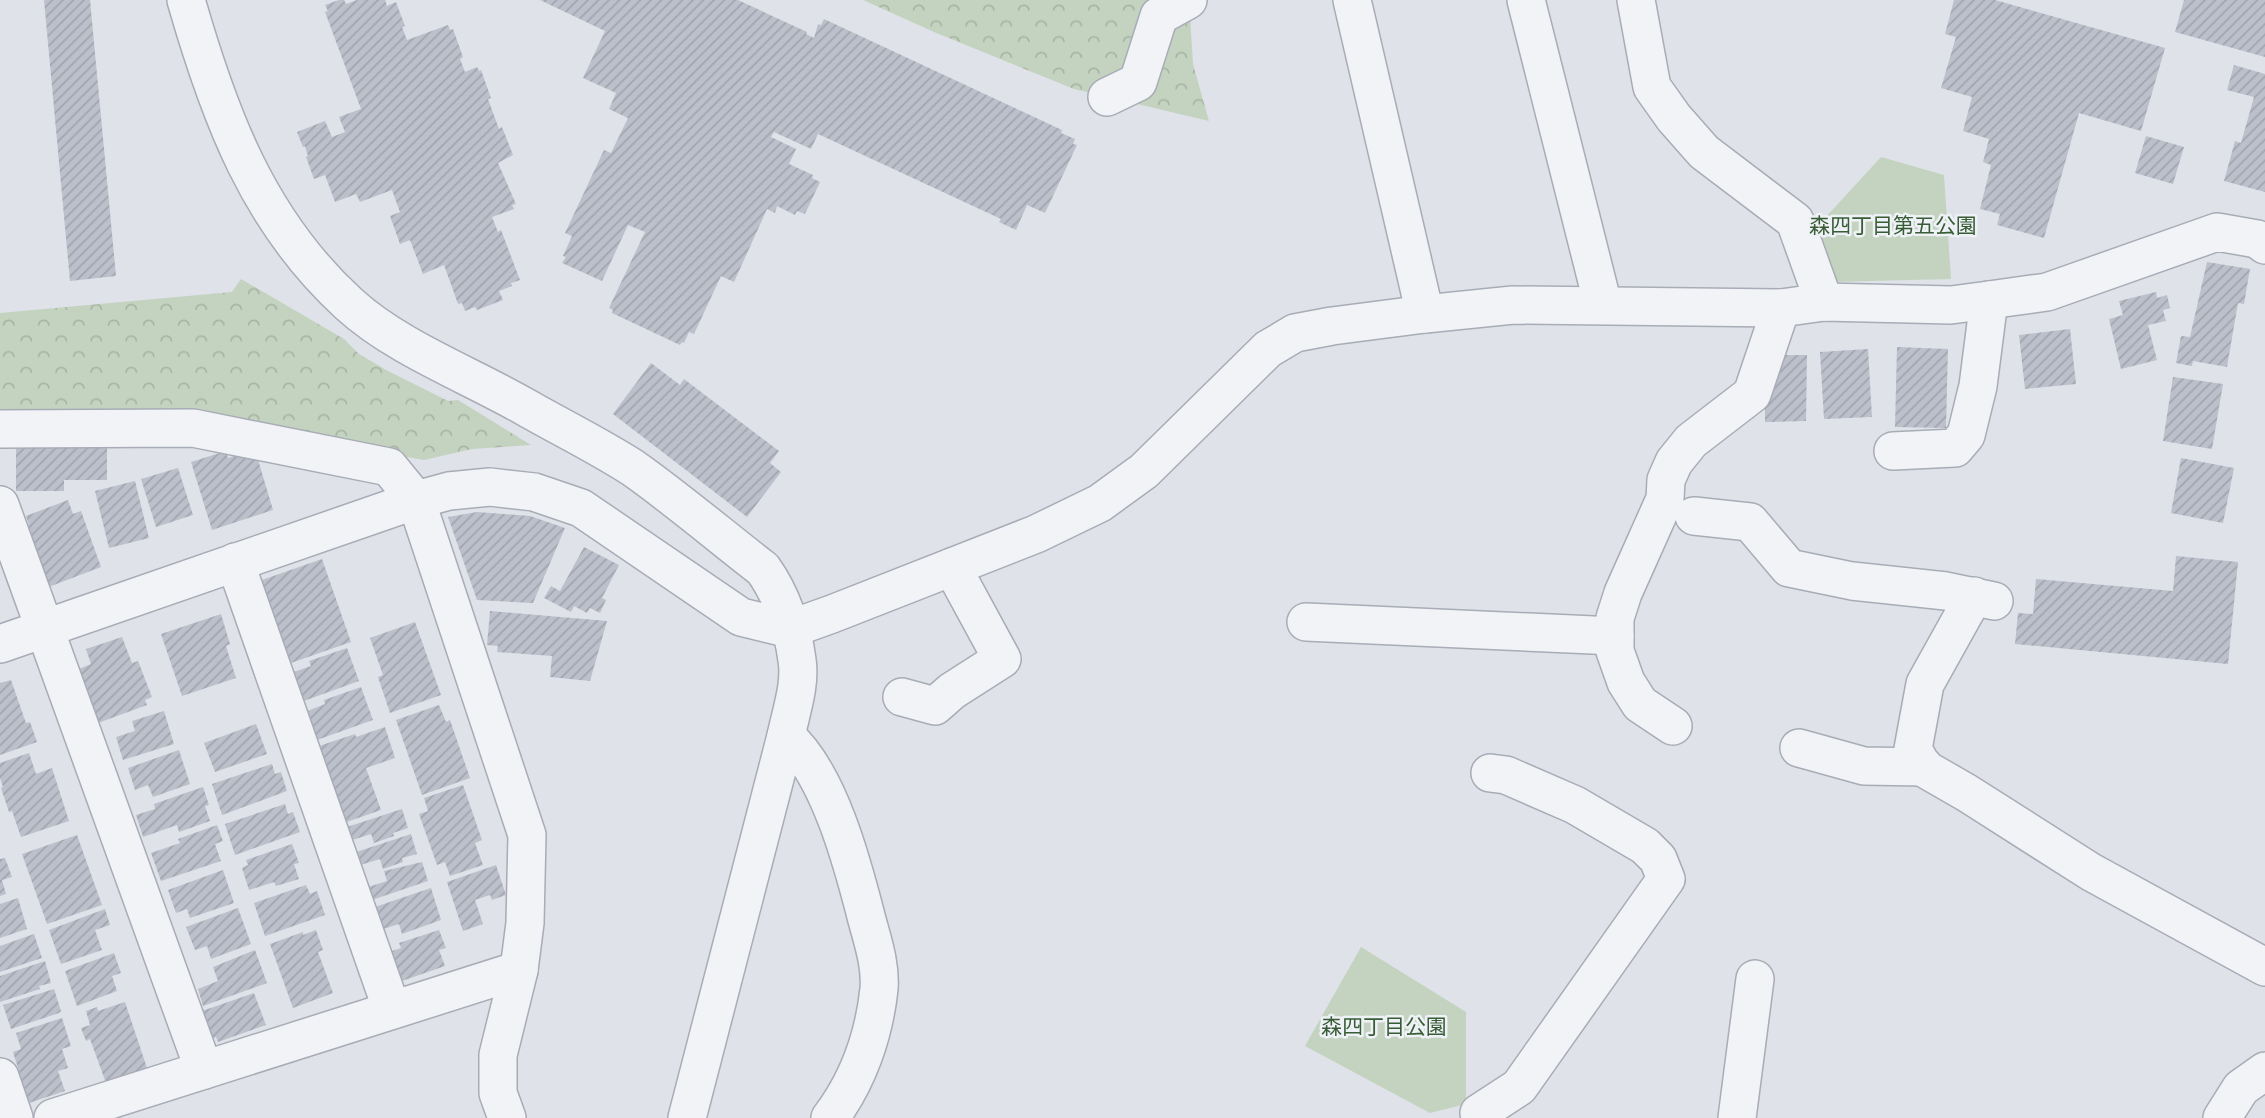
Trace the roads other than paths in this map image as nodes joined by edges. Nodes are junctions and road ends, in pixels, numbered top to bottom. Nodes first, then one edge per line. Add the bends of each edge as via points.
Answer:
1 (186, 0) edge
2 (1188, 0) edge
3 (1352, 0) edge
4 (1526, 0) edge
5 (1636, 0) edge
6 (1107, 97) dead end
7 (2265, 245) edge
8 (1989, 300) junction
9 (1824, 302) junction
10 (1603, 305) junction
11 (1781, 308) junction
12 (1425, 314) junction
13 (0, 429) edge
14 (1893, 451) dead end
15 (416, 500) junction
16 (0, 505) edge
17 (1694, 516) dead end
18 (236, 562) junction
19 (952, 567) junction
20 (1306, 622) dead end
21 (43, 629) junction
22 (790, 629) junction
23 (1615, 636) junction
24 (0, 644) edge
25 (902, 697) dead end
26 (1673, 726) dead end
27 (786, 736) junction
28 (1799, 748) dead end
29 (1924, 767) junction
30 (1490, 773) dead end
31 (2265, 967) edge
32 (519, 970) junction
33 (1755, 979) dead end
34 (392, 1010) junction
35 (204, 1070) junction
36 (2265, 1070) edge
37 (0, 1077) edge
38 (1472, 1116) edge
39 (14, 1118) edge
40 (53, 1118) edge
41 (508, 1118) edge
42 (687, 1118) edge
43 (830, 1118) edge
44 (1737, 1118) edge
45 (2222, 1118) edge

1 - 22 street via 236,147 315,270 384,331 632,468 763,569 776,587
2 - 6 street via 1159,16 1138,82
3 - 12 street
4 - 10 street
5 - 9 street via 1652,87 1704,152 1795,221
7 - 8 street via 2258,239 2217,232 2047,292
8 - 9 street via 1951,305
8 - 14 street via 1978,387 1966,435 1955,448
9 - 11 street
10 - 11 street
10 - 12 street via 1513,305
11 - 23 street via 1752,394 1691,441 1674,462 1666,480 1665,499 1623,593
12 - 19 street via 1295,333 1268,349 1144,471 1100,503
13 - 15 street via 193,428 389,467
15 - 18 street
15 - 22 street via 490,487 534,492 569,504 741,617
15 - 32 street via 527,835
16 - 21 street
17 - 29 street via 1750,522 1789,568 1984,599 1925,684 1913,749
18 - 21 street
18 - 34 street
19 - 22 street
19 - 25 street via 1002,659 935,706
20 - 23 street
21 - 24 street
21 - 35 street
22 - 27 street via 798,661
23 - 26 street via 1626,682 1640,704
27 - 42 street
27 - 43 street via 810,764 830,806 876,956 879,986 860,1069
28 - 29 street via 1864,766
29 - 31 street via 2091,872
30 - 38 street via 1506,775 1575,804 1645,846 1658,859 1666,879 1519,1087
32 - 34 street
32 - 41 street via 498,1055 498,1093
33 - 44 street
34 - 35 street
35 - 40 street
36 - 45 street via 2241,1088
37 - 39 street

